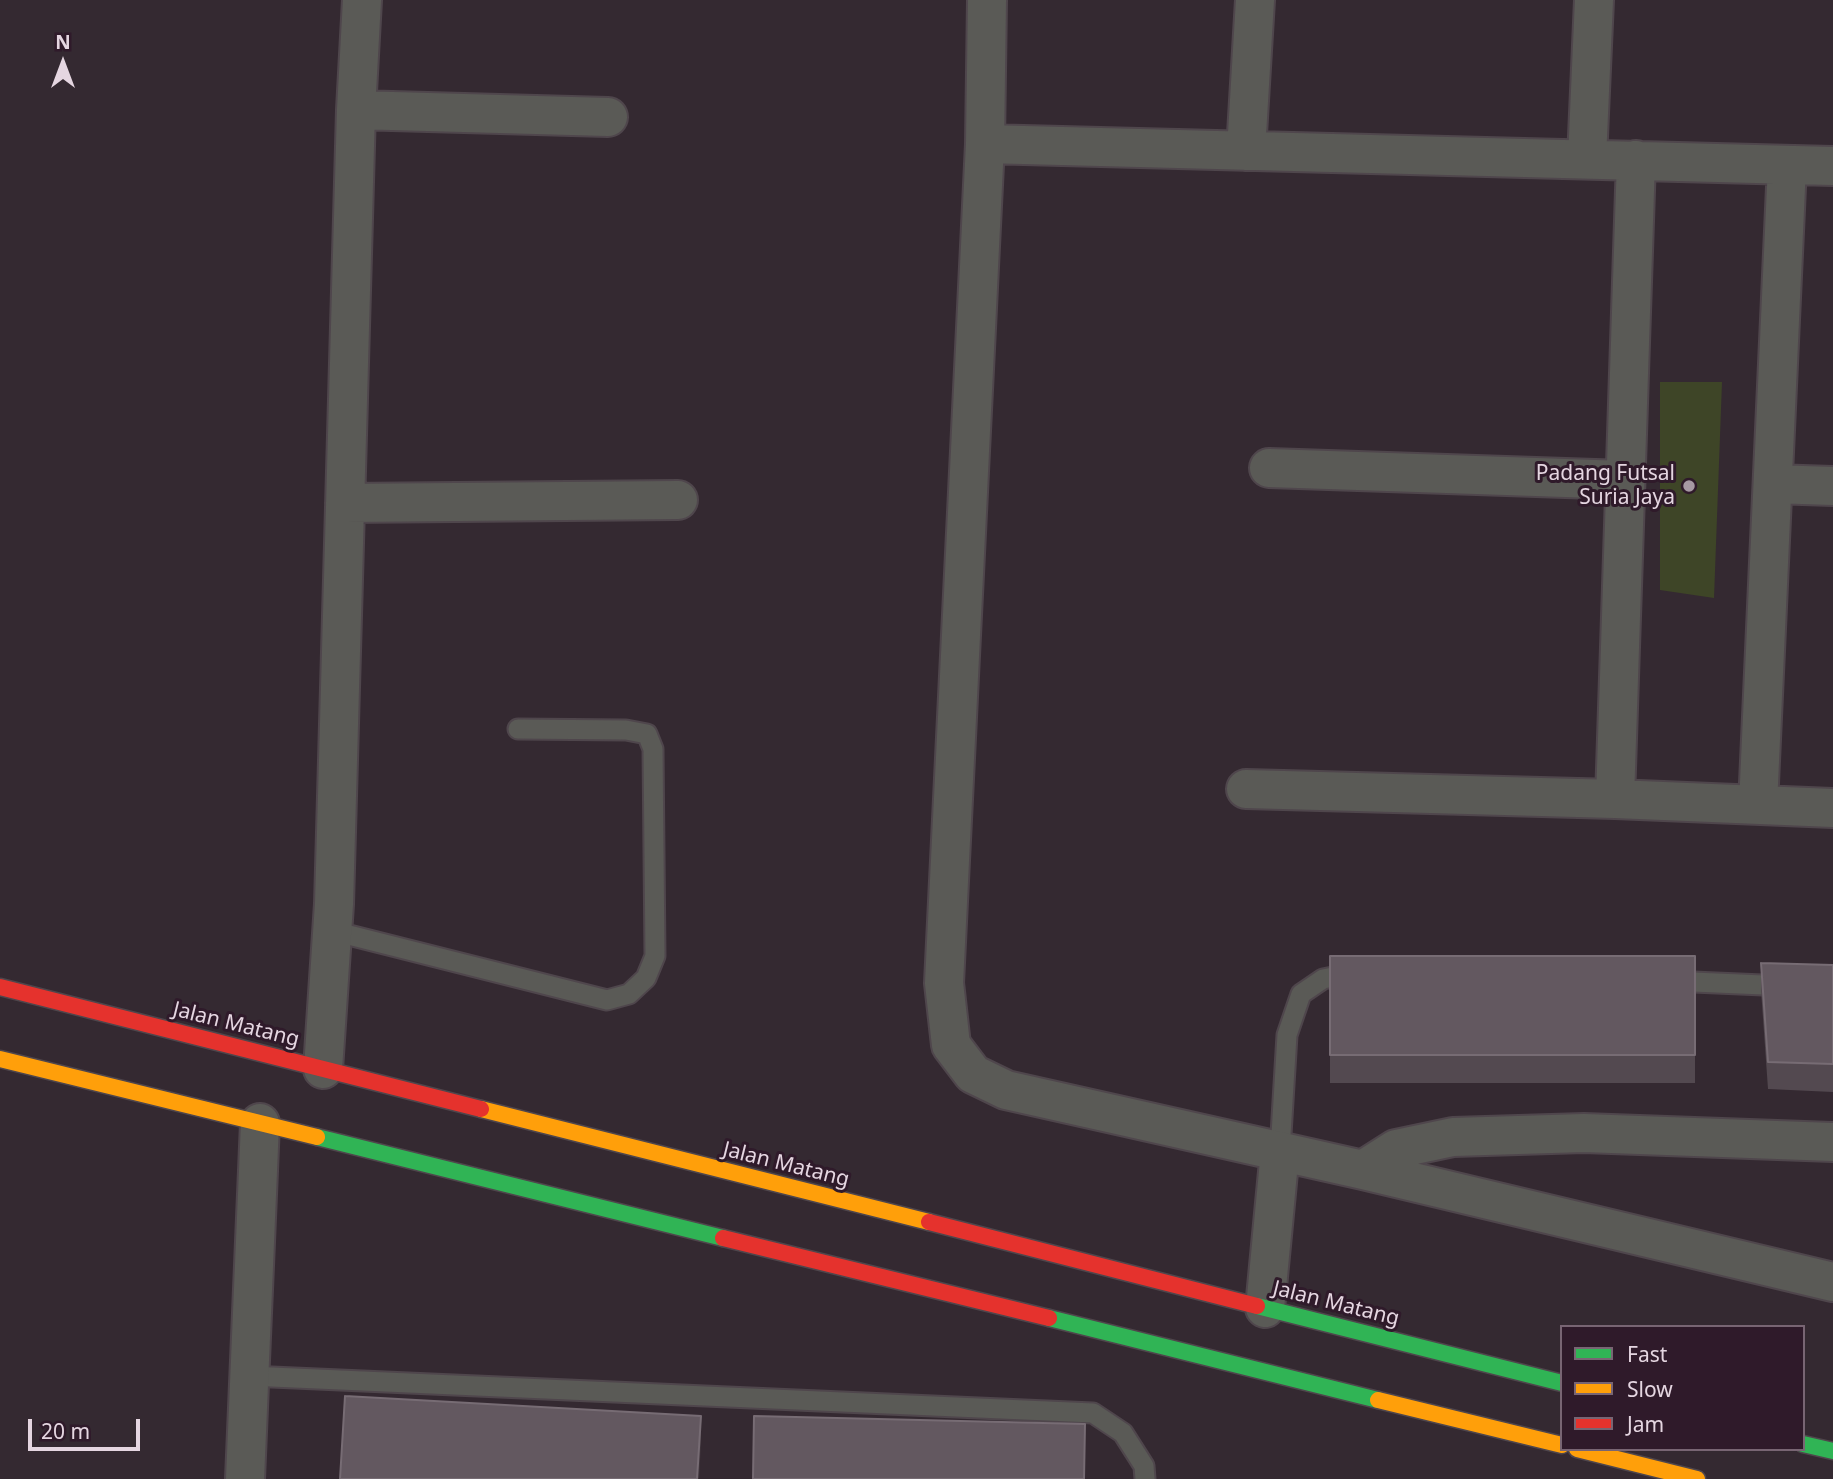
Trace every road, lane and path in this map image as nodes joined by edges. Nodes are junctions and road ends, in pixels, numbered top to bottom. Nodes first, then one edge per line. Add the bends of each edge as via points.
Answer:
1 (362, 0) edge
2 (986, 0) edge
3 (1255, 0) edge
4 (1594, 0) edge
5 (356, 110) junction
6 (608, 117) dead end
7 (985, 144) junction
8 (1246, 150) junction
9 (1587, 159) junction
10 (1636, 160) junction
11 (1787, 165) junction
12 (1833, 166) edge
13 (1269, 468) dead end
14 (1625, 480) junction
15 (1773, 484) junction
16 (1833, 486) edge
17 (678, 500) dead end
18 (345, 503) junction
19 (518, 729) dead end
20 (1246, 789) dead end
21 (1615, 799) junction
22 (1758, 805) junction
23 (1833, 808) edge
24 (333, 932) junction
25 (1371, 970) edge
26 (1657, 981) edge
27 (0, 987) edge
28 (1833, 988) edge
29 (0, 1059) edge
30 (323, 1069) junction
31 (260, 1123) junction
32 (1833, 1142) edge
33 (1280, 1151) junction
34 (1363, 1170) junction
35 (1833, 1282) edge
36 (1265, 1308) junction
37 (249, 1376) junction
38 (1560, 1382) edge
39 (1805, 1444) edge
40 (1560, 1446) edge
41 (1585, 1451) edge
42 (1833, 1451) edge
43 (245, 1479) edge
44 (1145, 1479) edge
45 (1697, 1479) edge

1 - 5 street
2 - 7 street
3 - 8 street
4 - 9 street
5 - 6 street
5 - 18 street
7 - 8 street
7 - 33 street via 944,982 951,1045 973,1073 1006,1090
8 - 9 street
9 - 10 street
10 - 11 street
10 - 14 street
11 - 12 street
11 - 15 street
13 - 14 street
14 - 21 street
15 - 16 street
15 - 22 street
17 - 18 street
18 - 24 street
19 - 24 lane via 647,734 653,749 655,956 646,978 629,994 607,1000
20 - 21 street
21 - 22 street
22 - 23 street
24 - 30 street
25 - 33 lane via 1323,979 1301,994 1287,1035
26 - 28 lane
27 - 30 main road, Jalan Matang
29 - 31 main road
30 - 36 main road, Jalan Matang
31 - 37 street
31 - 40 main road
32 - 34 street via 1584,1133 1453,1138 1396,1149
33 - 34 street
33 - 36 street
34 - 35 street
36 - 38 main road, Jalan Matang
37 - 43 street
37 - 44 lane via 1093,1413 1123,1433 1144,1466
39 - 42 main road
41 - 45 main road

